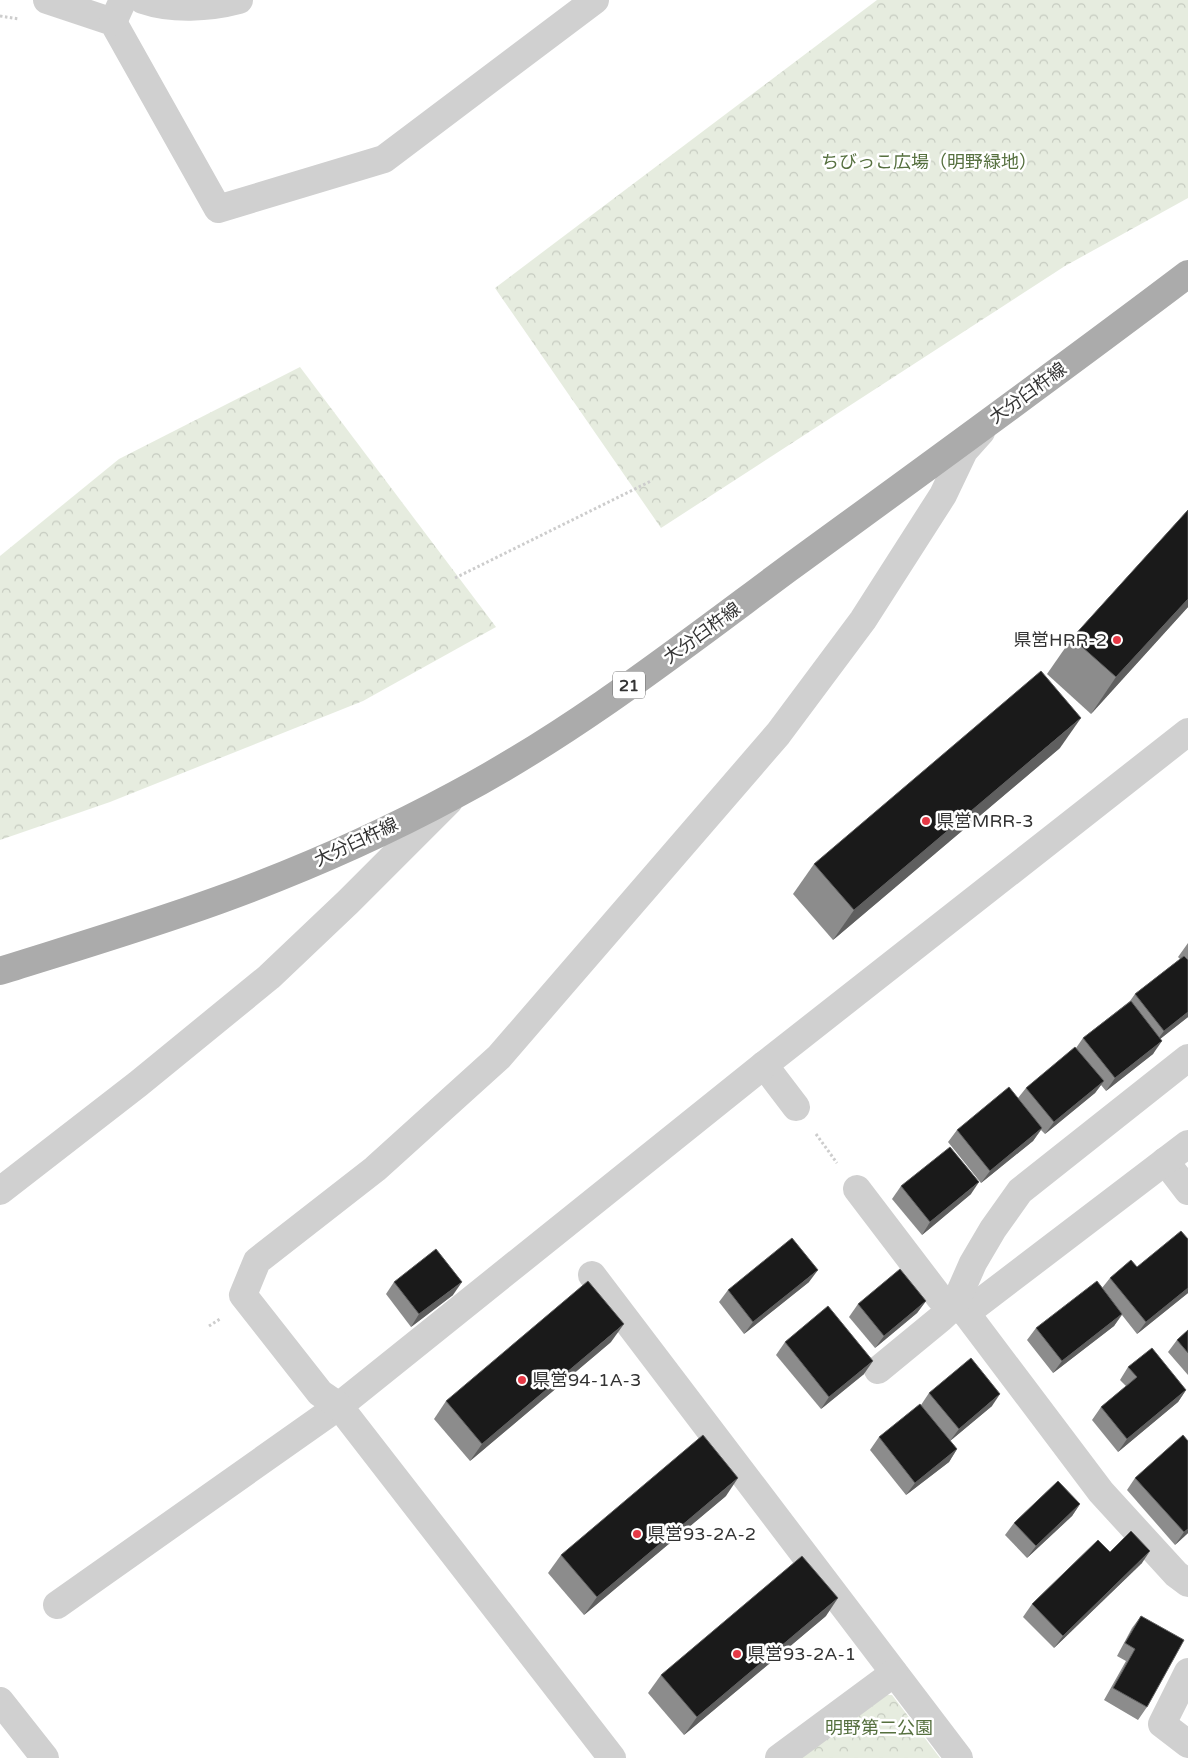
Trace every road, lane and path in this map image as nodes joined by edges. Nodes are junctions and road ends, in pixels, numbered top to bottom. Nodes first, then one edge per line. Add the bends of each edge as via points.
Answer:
1 (47, 0) edge
2 (143, 0) edge
3 (239, 0) edge
4 (596, 0) edge
5 (118, 11) edge
6 (1188, 274) edge
7 (993, 419) junction
8 (651, 481) dead end
9 (455, 578) dead end
10 (1188, 732) edge
11 (456, 795) junction
12 (0, 972) edge
13 (1188, 1058) edge
14 (764, 1065) junction
15 (796, 1107) joint
16 (1188, 1144) edge
17 (1165, 1162) junction
18 (856, 1189) joint
19 (1188, 1191) edge
20 (0, 1192) edge
21 (592, 1275) dead end
22 (960, 1309) junction
23 (878, 1370) dead end
24 (339, 1406) junction
25 (1188, 1583) edge
26 (57, 1605) dead end
27 (1188, 1672) edge
28 (894, 1673) junction
29 (0, 1701) edge
30 (1188, 1744) edge
31 (45, 1758) edge
32 (612, 1758) edge
33 (779, 1758) edge
34 (959, 1758) edge

1 - 5 street
2 - 3 street via 153,4 188,6 219,5
4 - 5 street via 384,158 218,209
6 - 7 main road, 大分臼杵線 / 21
7 - 11 main road, 大分臼杵線 / 21 via 633,682 554,737
7 - 24 street via 964,451 943,495 863,620 778,734 499,1057 375,1169 257,1262 243,1295 320,1394
8 - 9 path
10 - 14 street
11 - 12 main road, 大分臼杵線 / 21 via 320,859 218,900
11 - 20 street via 269,977
13 - 22 street via 1020,1191 974,1263
14 - 15 street
14 - 24 street
15 - 18 path
16 - 17 street
17 - 19 street
17 - 22 street
18 - 22 street via 940,1298
21 - 28 street
22 - 23 street via 940,1319
22 - 25 street via 1101,1492
24 - 26 street
24 - 32 street
27 - 30 street via 1162,1724
28 - 33 street
28 - 34 street
29 - 31 street

